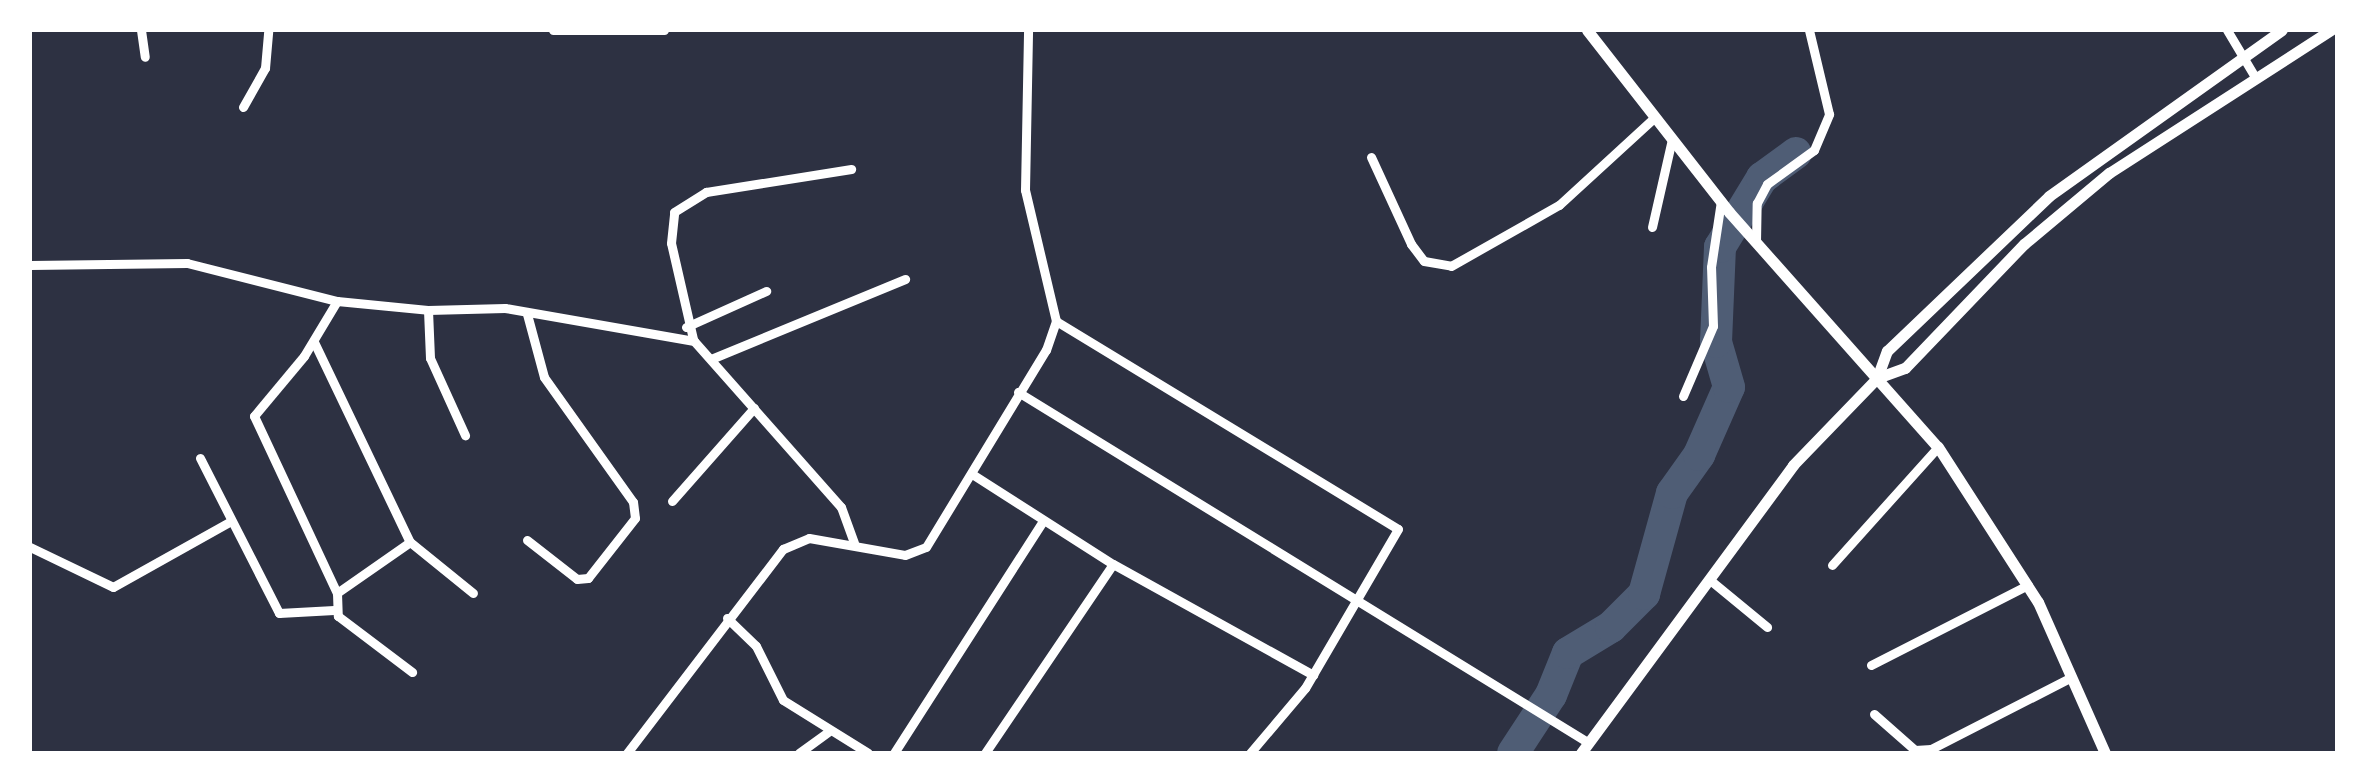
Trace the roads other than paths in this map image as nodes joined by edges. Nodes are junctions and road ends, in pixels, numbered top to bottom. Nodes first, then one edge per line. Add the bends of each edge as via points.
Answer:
1 (141, 30) edge
2 (268, 30) edge
3 (553, 30) edge
4 (664, 30) edge
5 (1028, 30) edge
6 (1587, 30) edge
7 (1809, 30) edge
8 (2227, 30) edge
9 (2282, 30) edge
10 (2331, 30) edge
11 (2243, 55) junction
12 (146, 56) dead end
13 (2256, 77) junction
14 (242, 108) dead end
15 (1655, 117) junction
16 (1672, 139) junction
17 (1371, 157) dead end
18 (850, 169) dead end
19 (1725, 207) junction
20 (1652, 227) dead end
21 (1756, 242) junction
22 (30, 265) edge
23 (904, 279) dead end
24 (766, 292) dead end
25 (336, 301) junction
26 (428, 310) junction
27 (527, 314) junction
28 (1056, 321) junction
29 (686, 327) junction
30 (694, 341) junction
31 (314, 342) junction
32 (710, 359) junction
33 (1877, 378) junction
34 (1018, 392) junction
35 (1683, 396) dead end
36 (754, 408) junction
37 (466, 436) dead end
38 (1938, 447) junction
39 (200, 458) dead end
40 (972, 474) junction
41 (672, 502) dead end
42 (231, 521) junction
43 (1043, 522) junction
44 (527, 540) dead end
45 (410, 542) junction
46 (854, 543) junction
47 (30, 547) edge
48 (1113, 564) junction
49 (1832, 565) dead end
50 (1710, 580) junction
51 (2028, 585) junction
52 (337, 593) junction
53 (472, 593) dead end
54 (1359, 601) junction
55 (334, 610) junction
56 (728, 618) junction
57 (1767, 627) dead end
58 (1871, 665) dead end
59 (412, 672) dead end
60 (1313, 675) junction
61 (2072, 677) junction
62 (1874, 714) dead end
63 (828, 732) junction
64 (1585, 748) edge
65 (628, 753) edge
66 (799, 753) edge
67 (868, 753) edge
68 (894, 753) edge
69 (984, 753) edge
70 (1250, 753) edge
71 (2104, 753) edge

1 - 12 street
2 - 14 street via 267,63
3 - 4 street
5 - 28 street via 1025,190
6 - 15 street
7 - 21 street via 1829,114 1814,150 1767,184 1757,203
8 - 11 street
9 - 11 street
10 - 13 street
11 - 13 street
11 - 33 street via 2049,196 1887,351
13 - 33 street via 2109,173 2024,244 1905,368
15 - 16 street
15 - 17 street via 1559,205 1450,266 1424,261 1411,244
16 - 19 street
16 - 20 street
18 - 29 street via 706,192 674,212 670,229
19 - 21 street
19 - 35 street via 1711,267 1714,326
21 - 33 street
22 - 25 street via 187,263
23 - 32 street
24 - 29 street
25 - 26 street
25 - 31 street
26 - 27 street
26 - 37 street via 430,358
27 - 30 street
27 - 44 street via 544,376 633,502 635,518 588,578 576,579
28 - 34 street
28 - 54 street via 1395,524 1398,534
29 - 30 street
30 - 32 street
31 - 45 street
31 - 52 street via 254,416
32 - 36 street
33 - 38 street
33 - 50 street via 1793,465
34 - 40 street
34 - 54 street
36 - 41 street
36 - 46 street via 841,508
38 - 49 street
38 - 51 street
39 - 42 street
40 - 43 street
40 - 46 street via 934,538 917,552
42 - 47 street via 114,587
42 - 55 street via 276,610 290,617
43 - 48 street
43 - 68 street
45 - 52 street
45 - 53 street
46 - 56 street via 796,541 766,564
48 - 60 street
48 - 69 street
50 - 57 street
50 - 64 street
51 - 58 street
51 - 61 street
52 - 55 street
54 - 60 street
54 - 64 street via 1531,703
55 - 59 street
56 - 63 street via 756,646 783,700
56 - 65 street
60 - 70 street via 1278,728
61 - 62 street via 1931,749 1914,750
61 - 71 street
63 - 66 street
63 - 67 street

